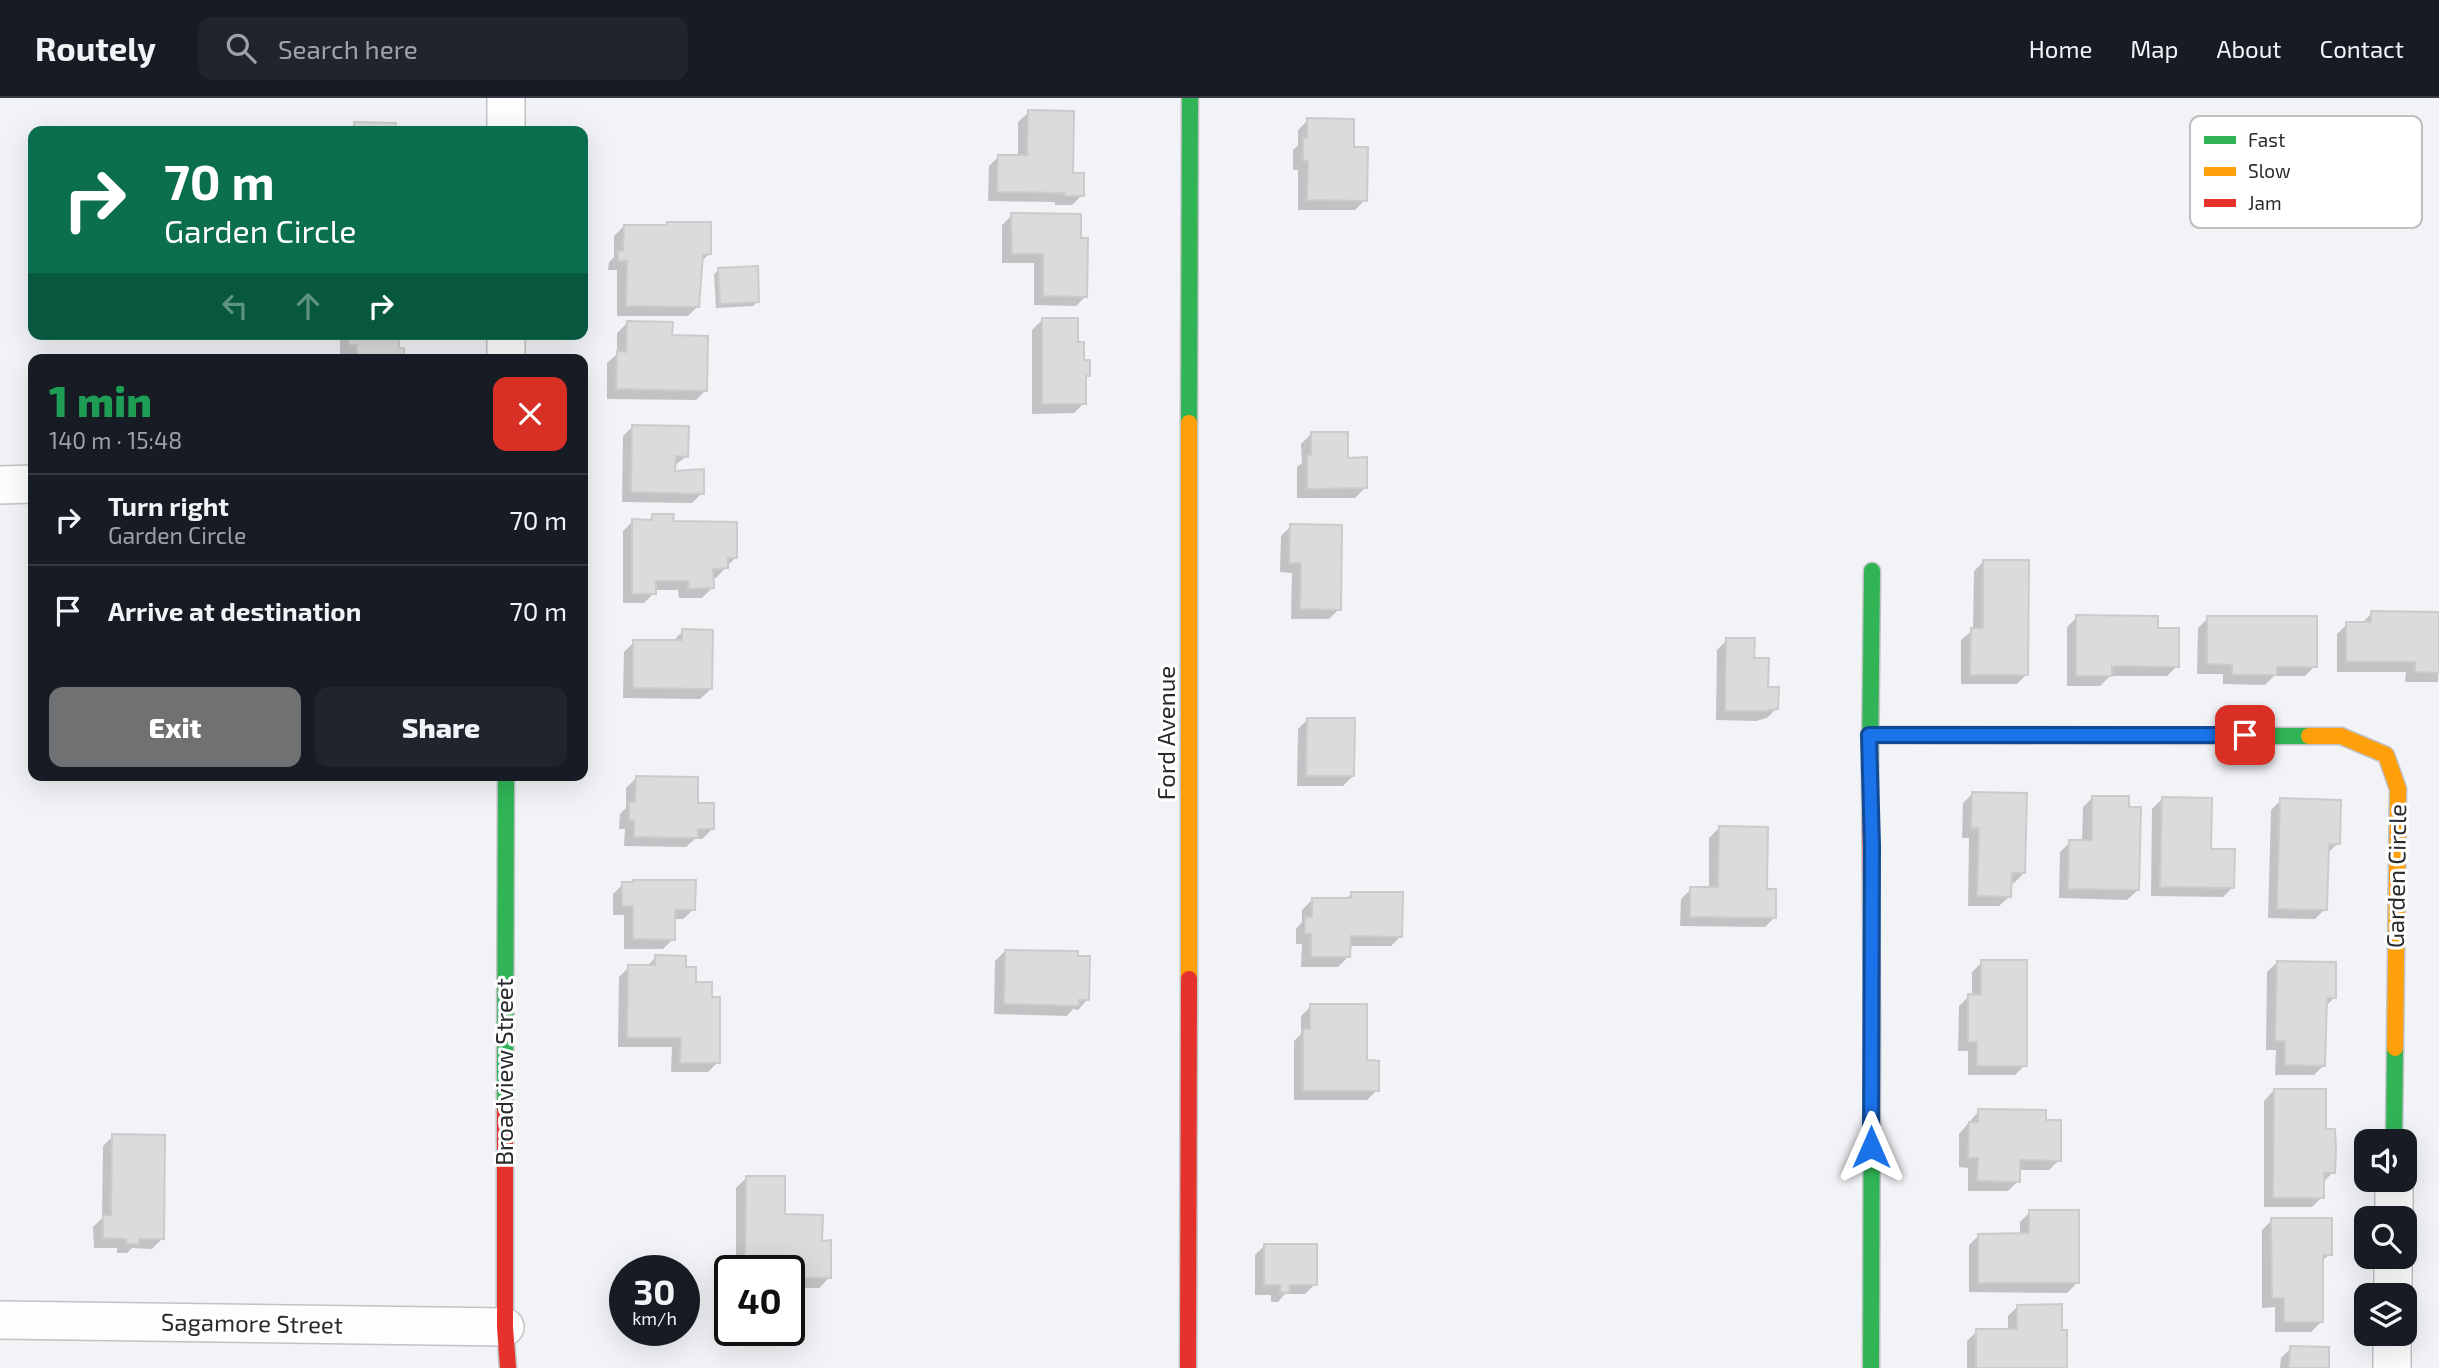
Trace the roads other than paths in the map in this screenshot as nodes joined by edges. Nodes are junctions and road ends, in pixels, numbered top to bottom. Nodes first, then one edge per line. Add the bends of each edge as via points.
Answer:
1 (506, 98) edge
2 (1190, 98) edge
3 (506, 126) edge
4 (28, 484) edge
5 (0, 485) edge
6 (1872, 571) dead end
7 (1869, 735) junction
8 (506, 781) edge
9 (2394, 1129) edge
10 (0, 1320) edge
11 (505, 1327) junction
12 (2392, 1346) edge
13 (508, 1368) edge
14 (1188, 1368) edge
15 (1871, 1368) edge
16 (2392, 1368) edge

1 - 3 street
2 - 14 street, Ford Avenue
4 - 5 street
6 - 7 street
7 - 9 street, Garden Circle via 2341,736 2386,755 2398,789
7 - 15 street
8 - 11 street, Broadview Street
10 - 11 street, Sagamore Street
11 - 13 street, Broadview Street
12 - 16 street

